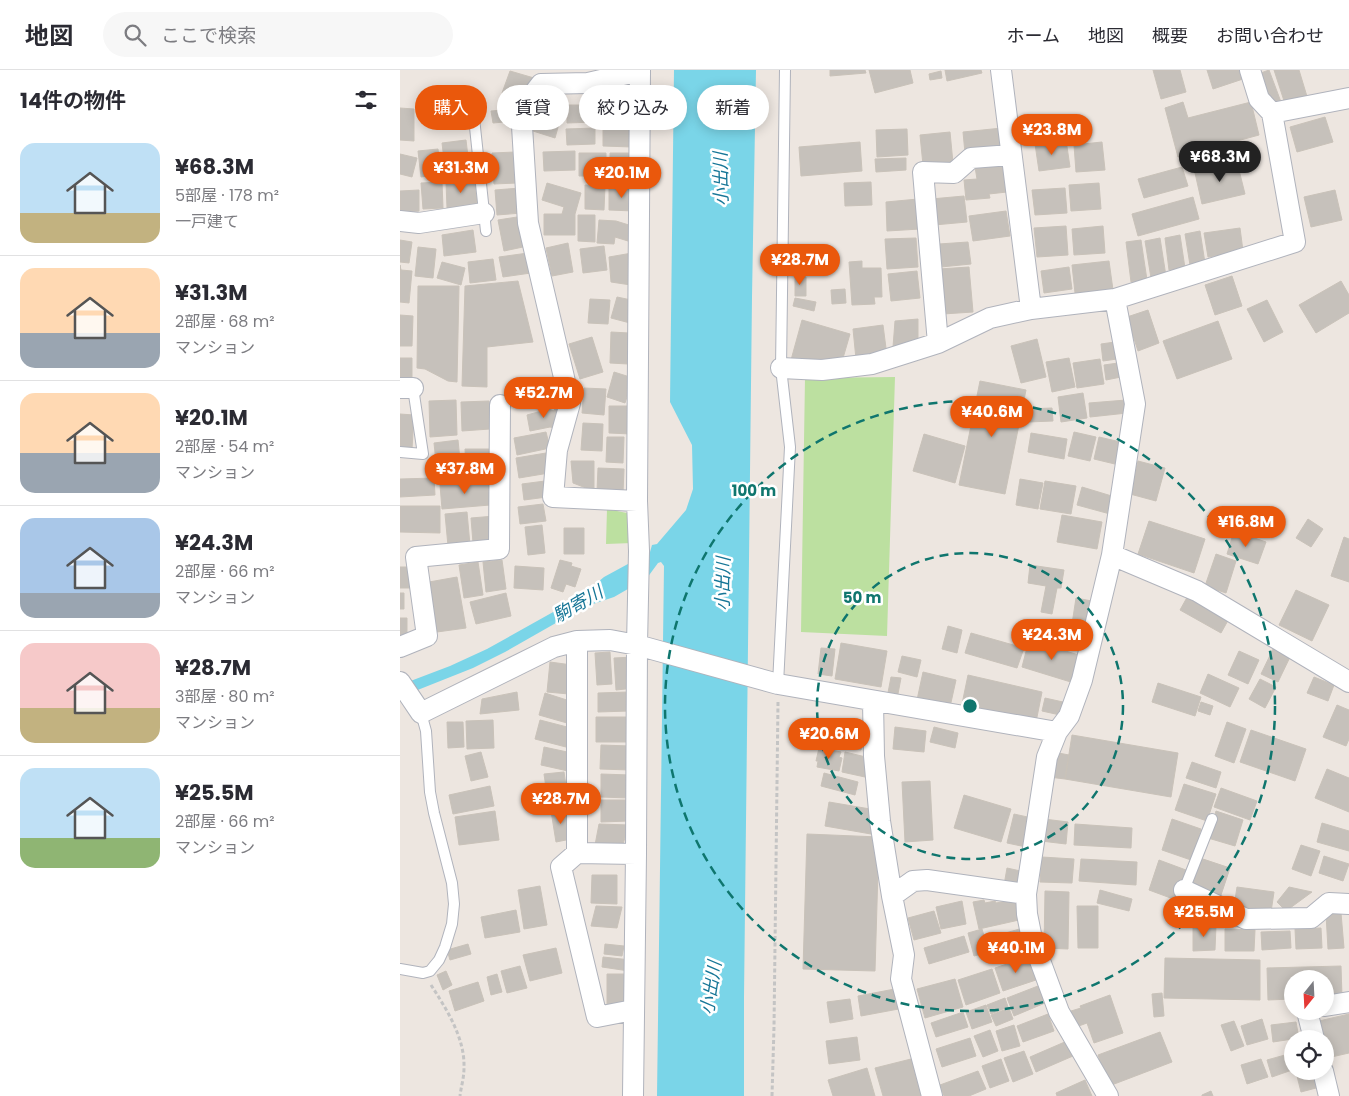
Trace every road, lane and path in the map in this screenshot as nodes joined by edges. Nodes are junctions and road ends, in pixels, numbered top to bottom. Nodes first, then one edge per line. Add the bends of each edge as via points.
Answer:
1 (785, 70) edge
2 (1001, 70) edge
3 (1250, 70) edge
4 (572, 77) edge
5 (1349, 98) edge
6 (1272, 113) junction
7 (475, 130) edge
8 (1012, 155) junction
9 (400, 221) edge
10 (485, 222) joint
11 (1115, 299) junction
12 (1031, 309) junction
13 (938, 343) junction
14 (782, 368) junction
15 (406, 388) edge
16 (500, 405) dead end
17 (400, 452) edge
18 (637, 501) junction
19 (1112, 555) junction
20 (577, 641) junction
21 (640, 646) junction
22 (400, 647) edge
23 (400, 682) edge
24 (1349, 682) edge
25 (775, 683) junction
26 (874, 701) junction
27 (418, 708) junction
28 (1057, 732) junction
29 (1212, 820) dead end
30 (577, 853) junction
31 (636, 854) junction
32 (1184, 890) joint
33 (1026, 894) junction
34 (892, 896) junction
35 (1349, 904) edge
36 (400, 970) edge
37 (423, 973) junction
38 (1349, 1002) edge
39 (1334, 1004) edge
40 (634, 1010) junction
41 (1325, 1080) edge
42 (460, 1096) edge
43 (632, 1096) edge
44 (772, 1096) edge
45 (932, 1096) edge
46 (1108, 1096) edge
47 (1329, 1096) edge

1 - 14 lane
2 - 8 street
3 - 6 street via 1259,99
4 - 18 street via 588,83 640,71
4 - 18 street via 541,84 521,110 528,224 570,403 557,450 553,497
5 - 6 street
6 - 11 street via 1295,242
7 - 10 lane
8 - 12 street
8 - 13 street via 972,158 954,173 923,172
9 - 10 street
11 - 12 street
11 - 19 street via 1135,404
12 - 13 street via 990,318
13 - 14 street via 872,364 822,370
14 - 25 lane via 790,447
15 - 17 lane via 422,454
16 - 22 street via 499,549 416,558 427,636
18 - 21 street
19 - 24 street via 1197,591
19 - 28 street via 1082,680 1069,716
20 - 21 street via 610,640
20 - 27 street via 554,647
20 - 30 street
21 - 25 street
21 - 31 street
23 - 27 street
25 - 26 street
25 - 44 path via 778,773
26 - 28 street
26 - 34 street via 874,756 880,821
27 - 37 lane via 426,730 430,792 454,904 452,924 439,960 430,972
28 - 33 street via 1047,757
29 - 32 lane
30 - 31 street
30 - 40 street via 561,867 598,1017
31 - 40 street
32 - 35 street via 1246,918 1311,918 1329,903
33 - 34 street via 927,880 913,881
33 - 46 street via 1032,939 1059,1012
34 - 45 street via 904,955 901,979
36 - 37 lane
37 - 42 path via 447,1009 462,1045 464,1068
38 - 39 street
40 - 43 street
41 - 47 street

